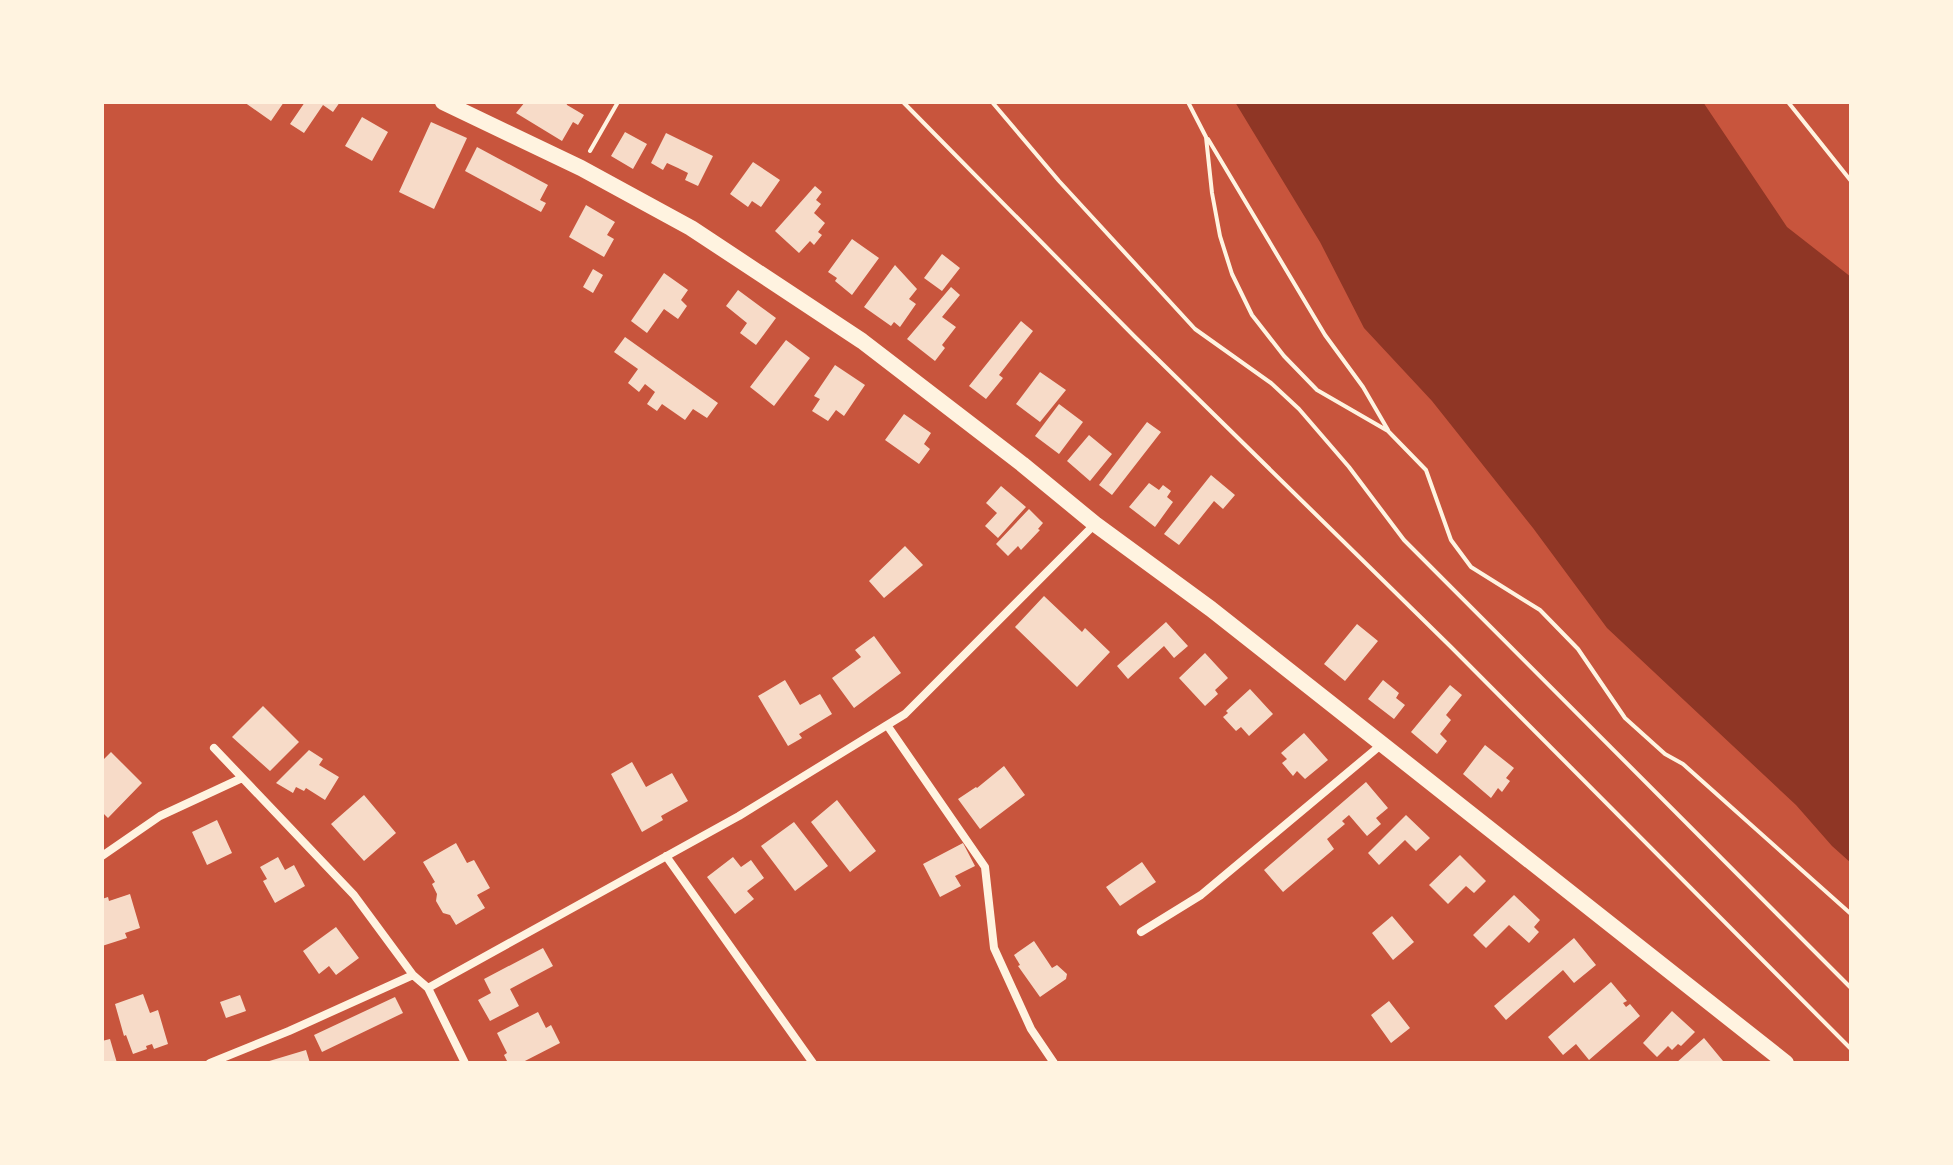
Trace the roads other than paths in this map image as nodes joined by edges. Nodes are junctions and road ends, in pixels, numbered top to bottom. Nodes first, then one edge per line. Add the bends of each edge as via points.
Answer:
1 (443, 102) edge
2 (1095, 524) junction
3 (887, 725) junction
4 (1383, 743) junction
5 (214, 748) dead end
6 (242, 778) junction
7 (102, 856) edge
8 (666, 856) junction
9 (1141, 932) dead end
10 (413, 975) junction
11 (428, 988) junction
12 (210, 1063) edge
13 (465, 1063) edge
14 (813, 1063) edge
15 (1054, 1063) edge
16 (1786, 1063) edge

1 - 2 main road via 581,168 703,236 862,341
2 - 3 street via 905,714
2 - 4 main road
3 - 8 street
3 - 15 street via 985,867 994,948 1031,1029
4 - 9 street via 1201,895
4 - 16 main road
5 - 6 street
6 - 7 street via 160,816
6 - 10 street via 354,895
8 - 11 street
8 - 14 street
10 - 11 street
10 - 12 street
11 - 13 street

